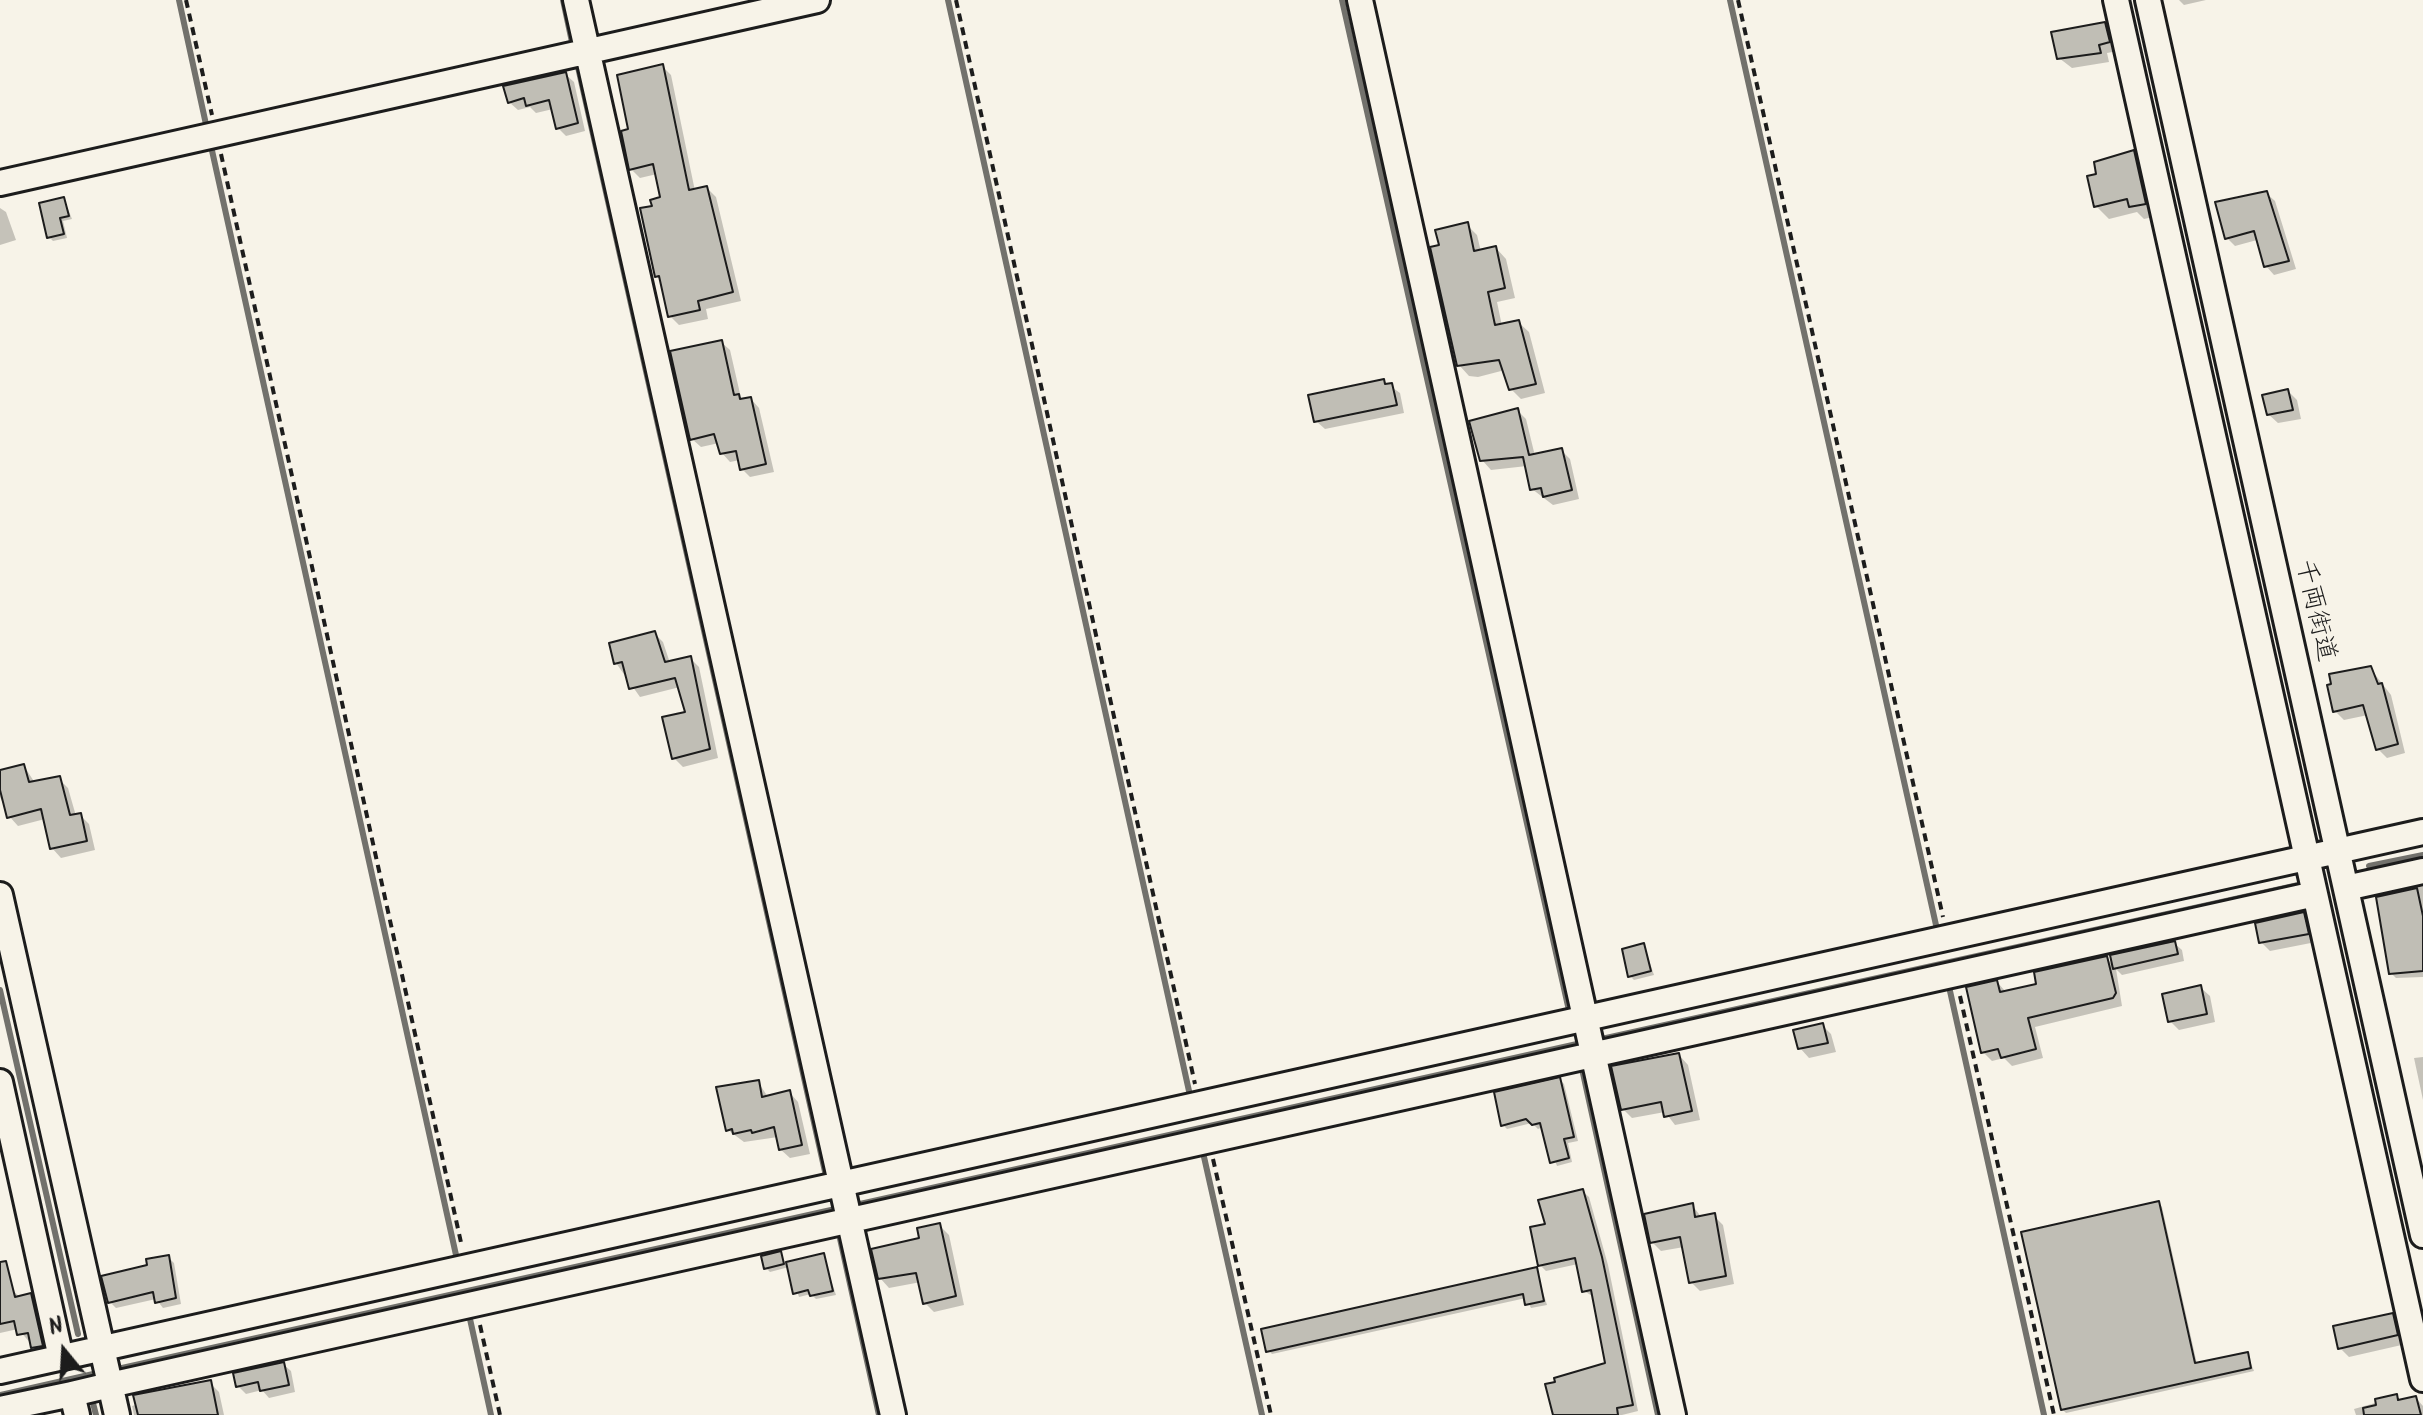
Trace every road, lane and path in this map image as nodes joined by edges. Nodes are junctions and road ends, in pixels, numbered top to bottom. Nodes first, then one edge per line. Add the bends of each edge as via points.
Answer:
1 (186, 0) edge
2 (576, 0) edge
3 (817, 0) edge
4 (956, 0) edge
5 (1360, 0) edge
6 (1738, 0) edge
7 (2116, 0) edge
8 (2148, 0) edge
9 (579, 52) junction
10 (217, 134) junction
11 (0, 183) edge
12 (2423, 832) edge
13 (2337, 851) junction
14 (2307, 859) junction
15 (2423, 871) edge
16 (2346, 888) junction
17 (2315, 894) junction
18 (0, 895) edge
19 (1954, 957) junction
20 (1586, 1045) junction
21 (0, 1082) edge
22 (1204, 1127) junction
23 (846, 1205) junction
24 (2423, 1235) edge
25 (472, 1286) junction
26 (61, 1358) junction
27 (0, 1371) edge
28 (2423, 1379) edge
29 (94, 1383) edge
30 (0, 1409) edge
31 (117, 1415) edge
32 (500, 1415) edge
33 (893, 1415) edge
34 (1271, 1415) edge
35 (1673, 1415) edge
36 (2054, 1415) edge

1 - 10 path
2 - 9 street
3 - 9 street
4 - 22 path
5 - 20 street
6 - 19 path
7 - 14 street
8 - 13 street, 千両街道
9 - 10 street
9 - 23 street
10 - 11 street
10 - 25 path
12 - 13 street
13 - 14 street
13 - 16 street, 千両街道
14 - 17 street
14 - 19 street
15 - 16 street
16 - 24 street, 千両街道
17 - 19 street
17 - 28 street
18 - 29 street
19 - 20 street
19 - 20 street
19 - 36 path
20 - 22 street
20 - 22 street
20 - 35 street
21 - 26 street
22 - 23 street
22 - 23 street
22 - 34 path
23 - 25 street
23 - 25 street
23 - 33 street
25 - 29 street
25 - 29 street
25 - 32 path
26 - 27 street
26 - 29 street
29 - 30 street
29 - 31 street

